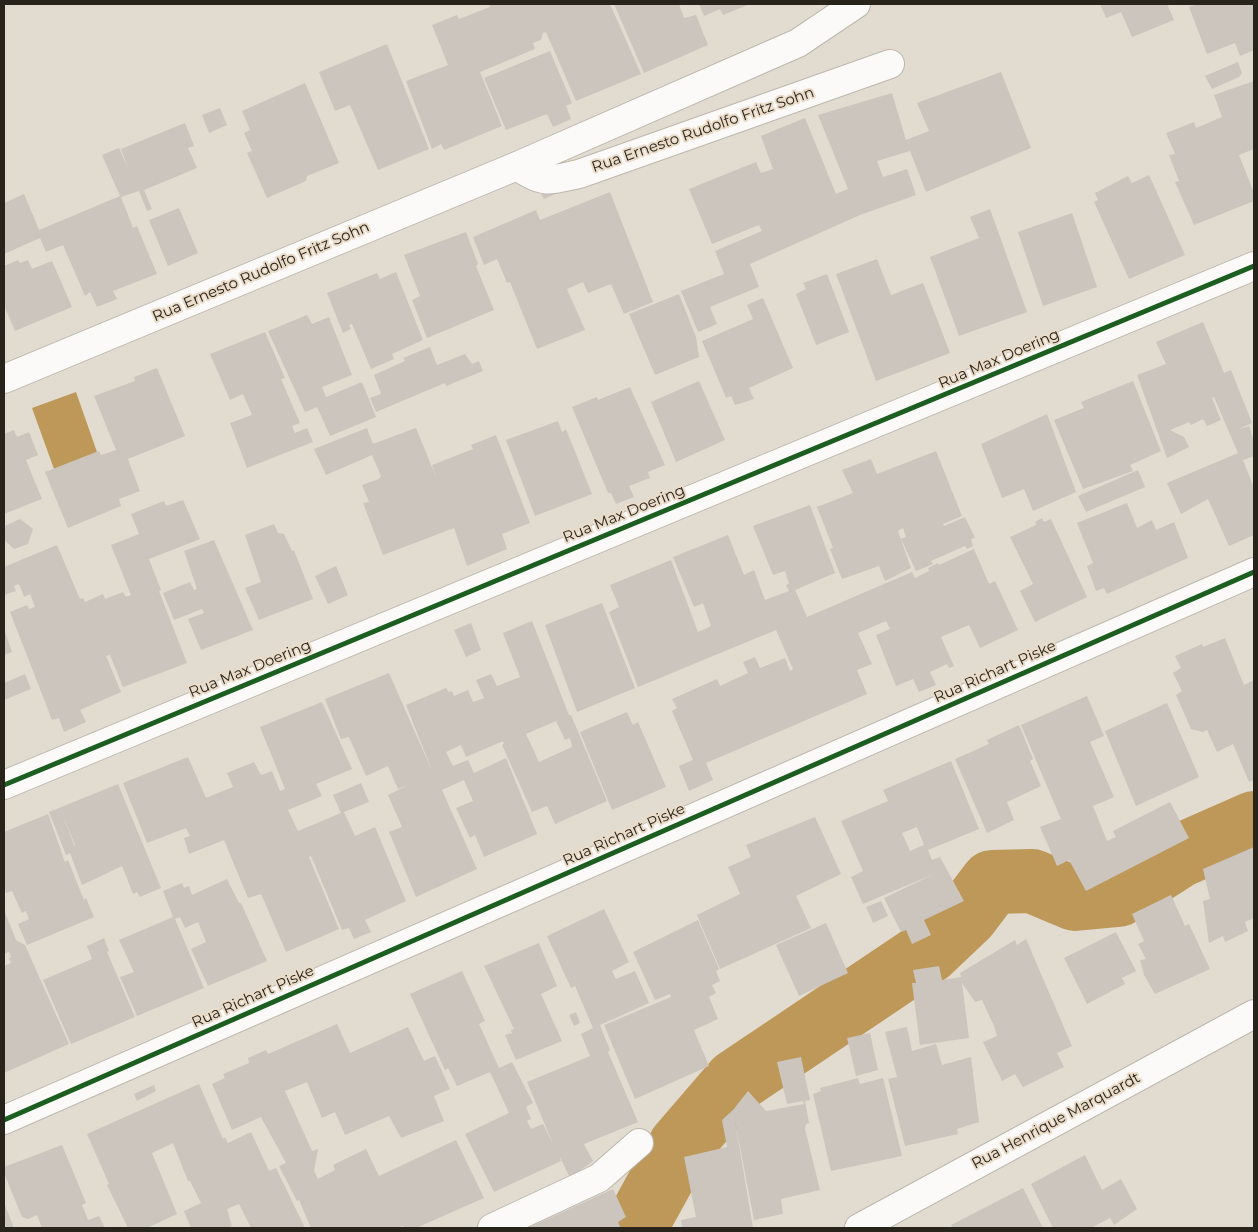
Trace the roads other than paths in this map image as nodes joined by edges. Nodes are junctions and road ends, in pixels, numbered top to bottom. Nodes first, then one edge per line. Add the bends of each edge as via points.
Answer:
1 (856, 4) edge
2 (890, 64) dead end
3 (517, 166) junction
4 (1254, 266) edge
5 (4, 379) edge
6 (1254, 572) edge
7 (4, 785) edge
8 (1254, 1014) edge
9 (4, 1120) edge
10 (640, 1143) dead end
11 (492, 1228) edge
12 (858, 1228) edge

1 - 3 street, Rua Ernesto Rudolfo Fritz Sohn via 798,43
2 - 3 street, Rua Ernesto Rudolfo Fritz Sohn via 579,174 535,178
3 - 5 street, Rua Ernesto Rudolfo Fritz Sohn
4 - 7 street, Rua Max Doering
6 - 9 street, Rua Richart Piske
8 - 12 street, Rua Henrique Marquardt
10 - 11 street via 599,1178

